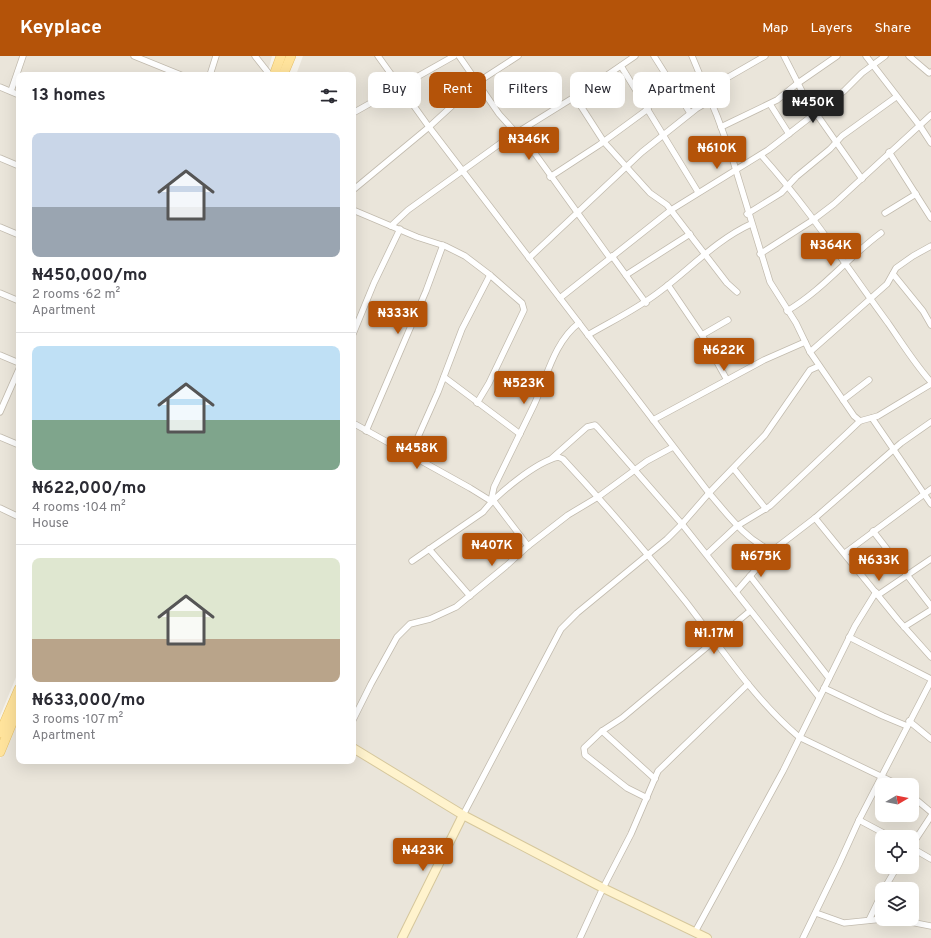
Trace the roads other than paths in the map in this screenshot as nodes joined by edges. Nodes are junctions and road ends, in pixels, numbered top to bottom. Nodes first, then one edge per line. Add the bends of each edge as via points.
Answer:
1 (23, 56) edge
2 (134, 56) edge
3 (216, 56) edge
4 (255, 56) edge
5 (281, 56) edge
6 (291, 56) edge
7 (378, 56) edge
8 (454, 56) edge
9 (459, 56) edge
10 (518, 56) edge
11 (635, 56) edge
12 (654, 56) edge
13 (692, 56) edge
14 (765, 56) edge
15 (784, 56) edge
16 (837, 56) edge
17 (866, 56) edge
18 (884, 56) edge
19 (909, 56) edge
20 (873, 65) junction
21 (621, 66) junction
22 (18, 72) edge
23 (174, 72) edge
24 (211, 72) edge
25 (268, 72) edge
26 (275, 72) edge
27 (284, 72) edge
28 (390, 72) edge
29 (471, 72) edge
30 (612, 72) edge
31 (699, 72) edge
32 (931, 72) edge
33 (421, 74) edge
34 (16, 76) edge
35 (730, 76) edge
36 (486, 77) edge
37 (798, 83) junction
38 (0, 87) edge
39 (11, 91) junction
40 (16, 94) edge
41 (486, 94) edge
42 (896, 97) junction
43 (570, 100) edge
44 (368, 103) edge
45 (770, 104) junction
46 (416, 108) edge
47 (450, 108) edge
48 (582, 108) edge
49 (698, 108) edge
50 (714, 108) edge
51 (648, 109) junction
52 (356, 110) edge
53 (690, 113) junction
54 (816, 113) junction
55 (931, 115) edge
56 (920, 126) junction
57 (429, 127) junction
58 (721, 127) junction
59 (517, 133) junction
60 (789, 134) junction
61 (664, 135) junction
62 (604, 142) junction
63 (835, 142) junction
64 (931, 143) edge
65 (889, 152) junction
66 (761, 155) junction
67 (0, 158) edge
68 (16, 165) edge
69 (626, 167) junction
70 (735, 170) junction
71 (463, 172) junction
72 (550, 177) junction
73 (862, 179) junction
74 (787, 184) junction
75 (356, 188) edge
76 (698, 192) junction
77 (916, 194) junction
78 (671, 210) junction
79 (356, 211) edge
80 (577, 212) junction
81 (885, 213) dead end
82 (747, 214) junction
83 (931, 218) edge
84 (813, 220) junction
85 (751, 224) junction
86 (391, 226) junction
87 (0, 227) edge
88 (400, 229) junction
89 (881, 233) dead end
90 (16, 234) edge
91 (690, 234) junction
92 (444, 245) junction
93 (931, 246) edge
94 (705, 254) junction
95 (760, 254) junction
96 (611, 257) junction
97 (529, 258) junction
98 (846, 263) junction
99 (893, 274) junction
100 (490, 275) junction
101 (626, 275) junction
102 (668, 285) junction
103 (737, 292) dead end
104 (0, 293) edge
105 (560, 298) junction
106 (870, 299) junction
107 (16, 300) edge
108 (646, 302) junction
109 (787, 311) junction
110 (728, 320) dead end
111 (579, 323) junction
112 (931, 325) edge
113 (356, 327) edge
114 (588, 335) junction
115 (702, 335) junction
116 (805, 342) junction
117 (810, 352) junction
118 (0, 355) edge
119 (16, 362) edge
120 (819, 366) junction
121 (16, 376) edge
122 (444, 377) junction
123 (727, 380) junction
124 (869, 380) dead end
125 (931, 383) edge
126 (843, 400) junction
127 (477, 403) junction
128 (0, 412) edge
129 (872, 418) junction
130 (653, 420) junction
131 (860, 421) junction
132 (931, 422) edge
133 (356, 425) edge
134 (366, 431) junction
135 (520, 434) junction
136 (0, 437) edge
137 (16, 444) edge
138 (673, 447) junction
139 (894, 449) junction
140 (410, 455) junction
141 (552, 458) junction
142 (734, 469) junction
143 (635, 470) junction
144 (931, 489) edge
145 (709, 493) junction
146 (924, 494) junction
147 (598, 497) junction
148 (492, 501) junction
149 (931, 504) edge
150 (0, 508) edge
151 (766, 509) junction
152 (16, 516) edge
153 (815, 518) junction
154 (682, 524) junction
155 (737, 526) junction
156 (873, 532) junction
157 (528, 546) junction
158 (429, 548) junction
159 (772, 551) junction
160 (845, 553) junction
161 (706, 554) junction
162 (648, 555) junction
163 (931, 559) edge
164 (412, 561) dead end
165 (907, 574) junction
166 (750, 576) junction
167 (736, 592) junction
168 (877, 593) junction
169 (470, 596) junction
170 (931, 606) edge
171 (931, 610) edge
172 (750, 611) junction
173 (904, 627) junction
174 (849, 637) junction
175 (715, 640) junction
176 (931, 657) edge
177 (828, 678) junction
178 (931, 680) edge
179 (748, 684) junction
180 (824, 688) junction
181 (16, 696) edge
182 (819, 697) junction
183 (16, 713) edge
184 (356, 714) edge
185 (908, 723) junction
186 (602, 731) junction
187 (0, 733) edge
188 (799, 737) junction
189 (931, 739) edge
190 (356, 750) edge
191 (0, 752) edge
192 (880, 777) junction
193 (655, 779) junction
194 (647, 798) junction
195 (919, 802) edge
196 (931, 812) edge
197 (463, 816) junction
198 (931, 816) edge
199 (859, 820) junction
200 (878, 830) edge
201 (919, 834) edge
202 (919, 852) edge
203 (931, 859) edge
204 (603, 888) junction
205 (875, 908) edge
206 (816, 913) junction
207 (869, 920) junction
208 (875, 920) edge
209 (919, 924) edge
210 (931, 926) edge
211 (695, 932) junction
212 (402, 938) edge
213 (580, 938) edge
214 (707, 938) edge
215 (803, 938) edge

1 - 22 street
2 - 23 street
3 - 24 street
4 - 25 street
5 - 26 main road
6 - 27 main road
7 - 28 street
8 - 33 street
9 - 29 street
10 - 36 street
11 - 21 street
12 - 53 street
13 - 31 street
14 - 35 street
15 - 37 street
16 - 37 street
17 - 20 street
18 - 20 street
19 - 32 street via 928,73
20 - 42 street
20 - 54 street
21 - 30 street
21 - 51 street
34 - 39 street
37 - 45 street
37 - 54 street
38 - 39 street
39 - 40 street
41 - 59 street via 499,114
42 - 56 street
42 - 63 street
43 - 59 street
44 - 52 street
45 - 58 street
45 - 60 street
46 - 57 street
47 - 57 street
48 - 62 street
49 - 53 street
50 - 58 street
51 - 61 street
51 - 62 street
53 - 61 street
54 - 60 street
54 - 63 street
55 - 56 street
56 - 64 street
56 - 65 street
57 - 71 street
57 - 75 street
58 - 70 street
59 - 71 street
59 - 72 street
60 - 66 street
61 - 69 street
61 - 76 street
62 - 69 street
62 - 72 street
63 - 73 street
63 - 74 street
65 - 73 street
65 - 77 street
66 - 70 street
66 - 74 street
67 - 68 street
69 - 78 street via 650,193
69 - 80 street
70 - 76 street
70 - 82 street
71 - 86 street via 408,210
71 - 97 street
72 - 80 street
73 - 84 street
74 - 82 street via 780,193
74 - 84 street
76 - 78 street
77 - 81 street
77 - 83 street
78 - 91 street
78 - 96 street
79 - 86 street
80 - 96 street
80 - 97 street
82 - 85 street
84 - 95 street
84 - 98 street
85 - 94 street via 730,234
85 - 95 street
86 - 88 street
87 - 90 street
88 - 92 street
88 - 113 street
89 - 98 street
91 - 94 street
91 - 101 street
92 - 100 street via 465,256
92 - 134 street
93 - 99 street via 905,261
94 - 102 street
94 - 103 street
95 - 109 street via 770,282
96 - 101 street
96 - 105 street
97 - 105 street
98 - 106 street
98 - 109 street via 817,291
99 - 106 street via 887,284
99 - 112 street via 924,311
100 - 122 street via 462,329
100 - 127 street via 522,303 524,310
101 - 108 street
102 - 108 street
102 - 115 street
104 - 107 street
105 - 111 street
106 - 117 street
106 - 125 street
108 - 114 street
109 - 116 street
110 - 115 street
111 - 114 street
111 - 135 street via 559,344
114 - 130 street
115 - 123 street
116 - 117 street
116 - 123 street
117 - 120 street
118 - 119 street
120 - 126 street
120 - 142 street via 810,370 765,435
121 - 128 street
122 - 127 street
122 - 140 street
123 - 130 street
124 - 126 street
125 - 129 street
126 - 131 street
127 - 135 street
129 - 131 street
129 - 139 street
130 - 138 street
131 - 151 street
132 - 139 street
133 - 134 street
134 - 140 street
135 - 148 street via 494,487
136 - 137 street
138 - 143 street
138 - 145 street
139 - 146 street
139 - 153 street
140 - 148 street
141 - 143 street via 587,427 594,425
141 - 147 street via 563,459
141 - 148 street via 540,464
142 - 145 street
142 - 151 street
143 - 147 street
143 - 154 street
144 - 146 street
145 - 154 street
145 - 155 street
146 - 149 street
146 - 156 street
147 - 157 street
147 - 162 street
148 - 157 street
148 - 158 street via 483,512
150 - 152 street
151 - 155 street
153 - 159 street
153 - 160 street
154 - 161 street
154 - 162 street
155 - 159 street via 760,546
155 - 161 street
156 - 160 street
156 - 165 street
157 - 169 street
158 - 164 street
158 - 169 street
159 - 166 street
160 - 168 street
161 - 167 street
162 - 175 street
162 - 197 street via 577,612 561,629
163 - 165 street
165 - 168 street
165 - 170 street
166 - 167 street
166 - 177 street
167 - 172 street
168 - 173 street
168 - 174 street
169 - 184 street via 456,607 430,619 410,624 397,637
171 - 173 street
172 - 175 street
172 - 182 street
173 - 176 street
174 - 177 street
174 - 178 street
175 - 179 street
175 - 186 street via 622,718
177 - 180 street
178 - 185 street
179 - 188 street via 762,702
179 - 193 street via 658,772
180 - 182 street
180 - 185 street via 883,716
181 - 187 main road
182 - 188 street
183 - 191 main road
185 - 189 street
185 - 192 street
186 - 193 street
186 - 194 street via 583,752 627,788
188 - 192 street
188 - 211 street
190 - 197 street
192 - 199 street
193 - 194 street
194 - 204 street
195 - 196 street
197 - 204 street
197 - 212 street
198 - 201 street
199 - 200 street
199 - 206 street
202 - 203 street
204 - 211 street
204 - 213 street
205 - 207 street
206 - 207 street via 844,923
206 - 215 street
207 - 208 street
209 - 210 street
211 - 214 street

